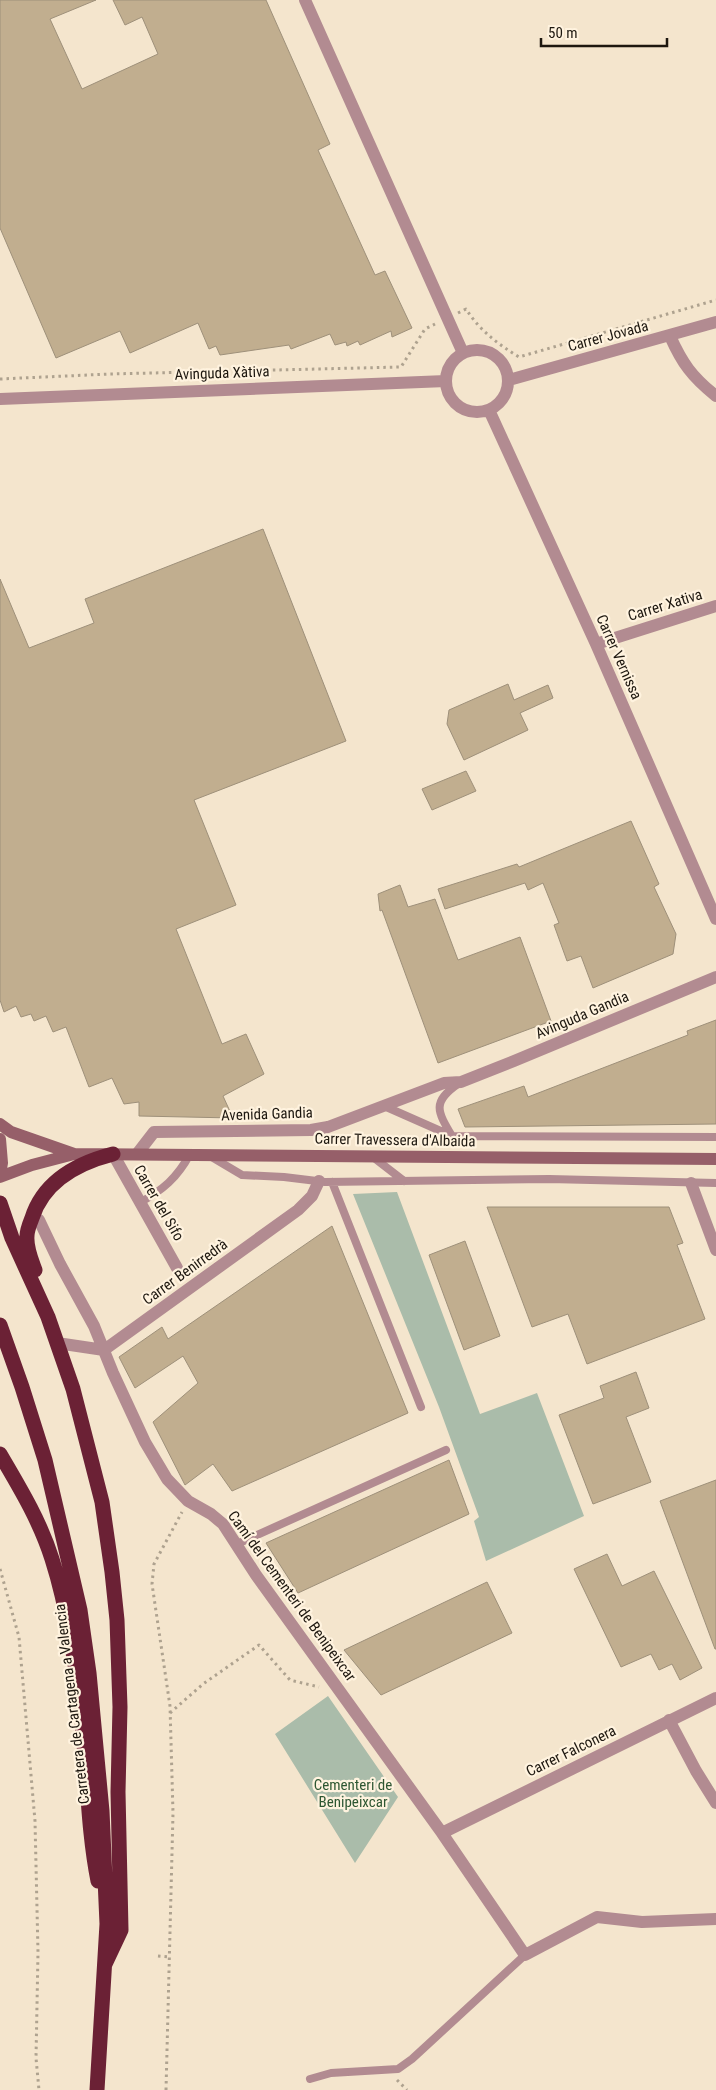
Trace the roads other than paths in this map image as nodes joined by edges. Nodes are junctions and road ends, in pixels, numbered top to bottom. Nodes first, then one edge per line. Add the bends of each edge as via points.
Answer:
1 (305, 0) edge
2 (716, 322) edge
3 (670, 336) junction
4 (462, 353) junction
5 (509, 380) junction
6 (446, 381) junction
7 (716, 396) edge
8 (0, 399) edge
9 (489, 410) junction
10 (716, 606) edge
11 (596, 644) junction
12 (716, 919) edge
13 (716, 977) edge
14 (461, 1082) junction
15 (383, 1106) junction
16 (0, 1124) edge
17 (452, 1136) junction
18 (716, 1137) edge
19 (0, 1139) edge
20 (74, 1154) junction
21 (113, 1154) junction
22 (137, 1154) junction
23 (190, 1154) junction
24 (206, 1154) junction
25 (372, 1156) junction
26 (716, 1159) edge
27 (0, 1176) edge
28 (319, 1181) junction
29 (404, 1181) junction
30 (332, 1182) junction
31 (691, 1183) junction
32 (716, 1183) edge
33 (0, 1202) edge
34 (139, 1203) junction
35 (40, 1220) dead end
36 (716, 1250) edge
37 (177, 1268) dead end
38 (48, 1317) junction
39 (0, 1325) edge
40 (57, 1343) junction
41 (104, 1350) junction
42 (421, 1407) dead end
43 (446, 1450) dead end
44 (0, 1454) edge
45 (237, 1544) junction
46 (716, 1698) edge
47 (669, 1720) junction
48 (716, 1804) edge
49 (442, 1833) junction
50 (716, 1919) edge
51 (107, 1924) junction
52 (525, 1955) junction
53 (105, 1964) junction
54 (310, 2080) dead end
55 (97, 2090) edge

1 - 4 street
2 - 3 street, Carrer Jovada
3 - 5 street, Carrer Jovada
3 - 7 street via 684,365
4 - 5 street via 474,349 494,354 502,361
4 - 6 street via 451,364
5 - 9 street via 504,398
6 - 8 street, Avinguda Xàtiva
6 - 9 street via 450,396 460,407 469,411
9 - 11 street, Carrer Vernissa
10 - 11 street, Carrer Xativa
11 - 12 street, Carrer Vernissa
13 - 14 street, Avinguda Gandia
14 - 15 street, Avenida Gandia via 444,1083
14 - 17 lane via 444,1095 439,1104 439,1114
15 - 17 lane
15 - 22 street, Avenida Gandia via 328,1127 310,1130 154,1132
16 - 20 main road, Carrer Travessera d'Albaida via 11,1132
17 - 18 lane
19 - 27 main road
20 - 21 main road, Carrer Travessera d'Albaida
20 - 27 main road, Carrer Travessera d'Albaida
21 - 22 main road, Carrer Travessera d'Albaida
21 - 34 street, Carrer del Sifo
21 - 38 highway via 89,1160 64,1174 53,1183 35,1208 27,1236
22 - 23 main road, Carrer Travessera d'Albaida
23 - 24 main road, Carrer Travessera d'Albaida
23 - 34 lane via 180,1172 158,1192
24 - 25 main road, Carrer Travessera d'Albaida
24 - 28 lane via 242,1175
25 - 26 main road, Carrer Travessera d'Albaida
25 - 29 lane
28 - 30 lane
28 - 41 street, Carrer Benirredrà via 312,1196 285,1220
29 - 30 lane
29 - 31 lane via 549,1179
30 - 42 lane
31 - 32 lane
31 - 36 street
33 - 38 highway via 15,1246
34 - 37 street, Carrer del Sifo
35 - 41 street, Camí del Cementeri de Benipeixcar
38 - 40 highway
39 - 51 highway, Carretera de Cartagena a Valencia via 45,1460 80,1610 102,1811
40 - 41 street
40 - 53 highway via 73,1389 102,1502 117,1620 121,1930
41 - 45 street, Camí del Cementeri de Benipeixcar via 145,1442 167,1479 188,1501 217,1519
43 - 45 lane
44 - 51 highway via 37,1519 52,1559 69,1626 84,1743 93,1856
45 - 49 street, Camí del Cementeri de Benipeixcar
46 - 47 street, Carrer Falconera
47 - 48 street
47 - 49 street, Carrer Falconera
49 - 52 street, Camí del Cementeri de Benipeixcar
50 - 52 street via 642,1922 597,1917
51 - 53 highway, Carretera de Cartagena a Valencia
52 - 54 lane via 398,2069 331,2073
53 - 55 highway, Carretera de Cartagena a Valencia

